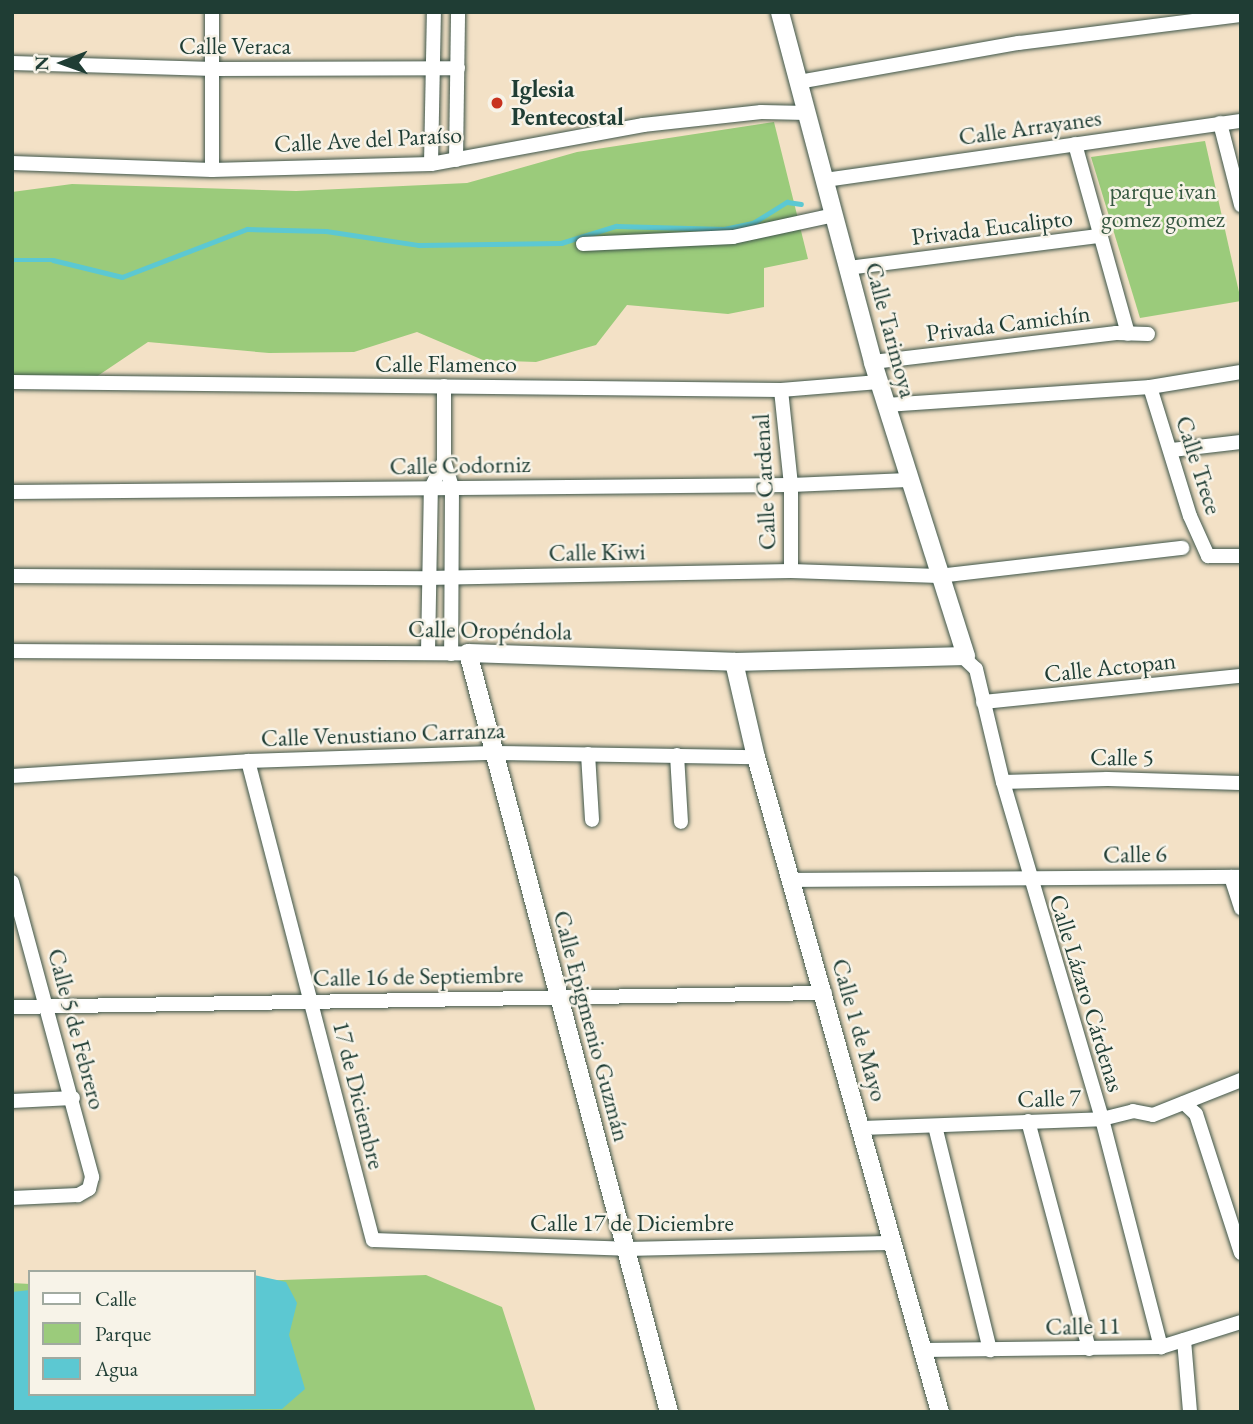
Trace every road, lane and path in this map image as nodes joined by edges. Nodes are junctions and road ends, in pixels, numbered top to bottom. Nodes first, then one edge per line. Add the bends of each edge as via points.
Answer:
1 (212, 12) edge
2 (435, 12) edge
3 (458, 12) edge
4 (780, 12) edge
5 (1241, 15) edge
6 (12, 64) edge
7 (433, 68) junction
8 (458, 68) junction
9 (214, 69) junction
10 (799, 82) junction
11 (807, 113) junction
12 (1241, 121) edge
13 (1220, 123) junction
14 (1075, 144) junction
15 (456, 160) junction
16 (12, 163) edge
17 (431, 164) junction
18 (212, 170) junction
19 (825, 180) junction
20 (1241, 205) edge
21 (834, 215) junction
22 (1099, 236) junction
23 (583, 244) dead end
24 (848, 268) junction
25 (1128, 334) junction
26 (1148, 334) dead end
27 (873, 362) junction
28 (1241, 372) edge
29 (12, 382) edge
30 (879, 382) junction
31 (444, 386) junction
32 (1150, 387) junction
33 (781, 390) junction
34 (886, 405) junction
35 (1241, 442) edge
36 (1172, 450) junction
37 (444, 461) junction
38 (908, 480) junction
39 (792, 485) junction
40 (452, 487) junction
41 (431, 488) junction
42 (12, 492) edge
43 (1182, 548) dead end
44 (1241, 556) edge
45 (792, 571) junction
46 (12, 576) edge
47 (939, 576) junction
48 (452, 577) junction
49 (427, 578) junction
50 (12, 651) edge
51 (428, 653) junction
52 (459, 654) junction
53 (965, 657) junction
54 (734, 662) junction
55 (1241, 676) edge
56 (983, 702) junction
57 (493, 753) junction
58 (588, 754) junction
59 (677, 755) junction
60 (756, 757) junction
61 (248, 761) junction
62 (12, 776) edge
63 (1003, 782) junction
64 (1241, 783) edge
65 (592, 820) dead end
66 (681, 822) dead end
67 (1236, 877) edge
68 (1029, 879) junction
69 (792, 880) junction
70 (12, 882) edge
71 (1241, 908) edge
72 (825, 993) junction
73 (559, 998) junction
74 (311, 1000) junction
75 (48, 1005) junction
76 (12, 1007) edge
77 (1241, 1080) edge
78 (1089, 1083) junction
79 (73, 1098) junction
80 (12, 1101) edge
81 (1184, 1103) junction
82 (1133, 1111) junction
83 (1102, 1119) junction
84 (1028, 1121) junction
85 (935, 1126) junction
86 (862, 1128) junction
87 (12, 1198) edge
88 (371, 1238) joint
89 (893, 1243) junction
90 (626, 1249) junction
91 (1241, 1253) edge
92 (1241, 1322) edge
93 (1184, 1339) junction
94 (1161, 1347) junction
95 (1089, 1349) junction
96 (923, 1350) junction
97 (990, 1350) junction
98 (669, 1412) edge
99 (940, 1412) edge
100 (1191, 1412) edge

1 - 9 street
2 - 7 street
3 - 8 street
4 - 10 street, Calle Tarimoya
5 - 10 street via 1019,43
6 - 9 street, Calle Veraca
7 - 8 street, Calle Veraca
7 - 9 street, Calle Veraca
7 - 17 street
8 - 15 street
9 - 18 street
10 - 11 street, Calle Tarimoya
11 - 15 street, Calle Ave del Paraíso via 643,125
11 - 19 street, Calle Tarimoya
12 - 13 street, Calle Arrayanes
13 - 14 street, Calle Arrayanes
13 - 20 street
14 - 19 street, Calle Arrayanes
14 - 22 street
15 - 17 street, Calle Ave del Paraíso
16 - 18 street, Calle Ave del Paraíso
17 - 18 street, Calle Ave del Paraíso
19 - 21 street, Calle Tarimoya
21 - 23 street via 733,237
21 - 24 street, Calle Tarimoya
22 - 24 street, Privada Eucalipto
22 - 25 street
24 - 27 street, Calle Tarimoya
25 - 26 street, Privada Camichín
25 - 27 street, Privada Camichín
27 - 30 street, Calle Tarimoya
28 - 32 street
29 - 31 street, Calle Flamenco
30 - 33 street, Calle Flamenco
30 - 34 street, Calle Tarimoya
31 - 33 street, Calle Flamenco
31 - 37 street
32 - 34 street
32 - 36 street, Calle Trece
33 - 39 street, Calle Cardenal
34 - 38 street, Calle Tarimoya
35 - 36 street
36 - 44 street, Calle Trece via 1189,516 1208,556
37 - 40 street
37 - 41 street
38 - 39 street, Calle Codorniz
38 - 47 street, Calle Tarimoya
39 - 40 street, Calle Codorniz
39 - 45 street, Calle Cardenal
40 - 41 street, Calle Codorniz
40 - 48 street
41 - 42 street, Calle Codorniz
41 - 49 street
43 - 47 street, Calle Kiwi
45 - 47 street, Calle Kiwi
45 - 48 street, Calle Kiwi
46 - 49 street, Calle Kiwi
47 - 53 street, Calle Tarimoya
48 - 49 street, Calle Kiwi
48 - 52 street
49 - 51 street
50 - 51 street, Calle Oropéndola
51 - 52 street, Calle Oropéndola
52 - 54 street, Calle Oropéndola
52 - 57 street, Calle Epigmenio Guzmán
53 - 54 street, Calle Oropéndola
53 - 56 street, Calle Lázaro Cárdenas via 976,669
54 - 60 street, Calle 1 de Mayo
55 - 56 street, Calle Actopan
56 - 63 street, Calle Lázaro Cárdenas
57 - 58 street, Calle Venustiano Carranza
57 - 61 street, Calle Venustiano Carranza
57 - 73 street, Calle Epigmenio Guzmán
58 - 59 street, Calle Venustiano Carranza
58 - 65 street
59 - 60 street, Calle Venustiano Carranza
59 - 66 street
60 - 69 street, Calle 1 de Mayo
61 - 62 street, Calle Venustiano Carranza
61 - 74 street, 17 de Diciembre
63 - 64 street, Calle 5
63 - 68 street, Calle Lázaro Cárdenas
67 - 68 street, Calle 6
67 - 71 street
68 - 69 street, Calle 6
68 - 78 street, Calle Lázaro Cárdenas
69 - 72 street, Calle 1 de Mayo
70 - 75 street, Calle 5 de Febrero
72 - 73 street, Calle 16 de Septiembre
72 - 86 street, Calle 1 de Mayo
73 - 74 street, Calle 16 de Septiembre
73 - 90 street, Calle Epigmenio Guzmán
74 - 75 street, Calle 16 de Septiembre
74 - 88 street, 17 de Diciembre
75 - 76 street, Calle 16 de Septiembre
75 - 79 street, Calle 5 de Febrero
77 - 81 street, Calle 7
78 - 82 street via 1112,1107
78 - 83 street, Calle Lázaro Cárdenas
79 - 80 street
79 - 87 street, Calle 5 de Febrero via 92,1177 89,1189 78,1195
81 - 82 street, Calle 7 via 1153,1115
81 - 91 street via 1196,1114
82 - 83 street, Calle 7
83 - 84 street, Calle 7
83 - 94 street, Calle Lázaro Cárdenas
84 - 85 street, Calle 7
84 - 95 street
85 - 86 street, Calle 7
85 - 97 street
86 - 89 street, Calle 1 de Mayo
88 - 90 street, Calle 17 de Diciembre
89 - 90 street, Calle 17 de Diciembre
89 - 96 street, Calle 1 de Mayo
90 - 98 street, Calle Epigmenio Guzmán
92 - 93 street, Calle 11
93 - 94 street, Calle 11
93 - 100 street
94 - 95 street, Calle 11
95 - 97 street, Calle 11
96 - 97 street, Calle 11
96 - 99 street, Calle 1 de Mayo

